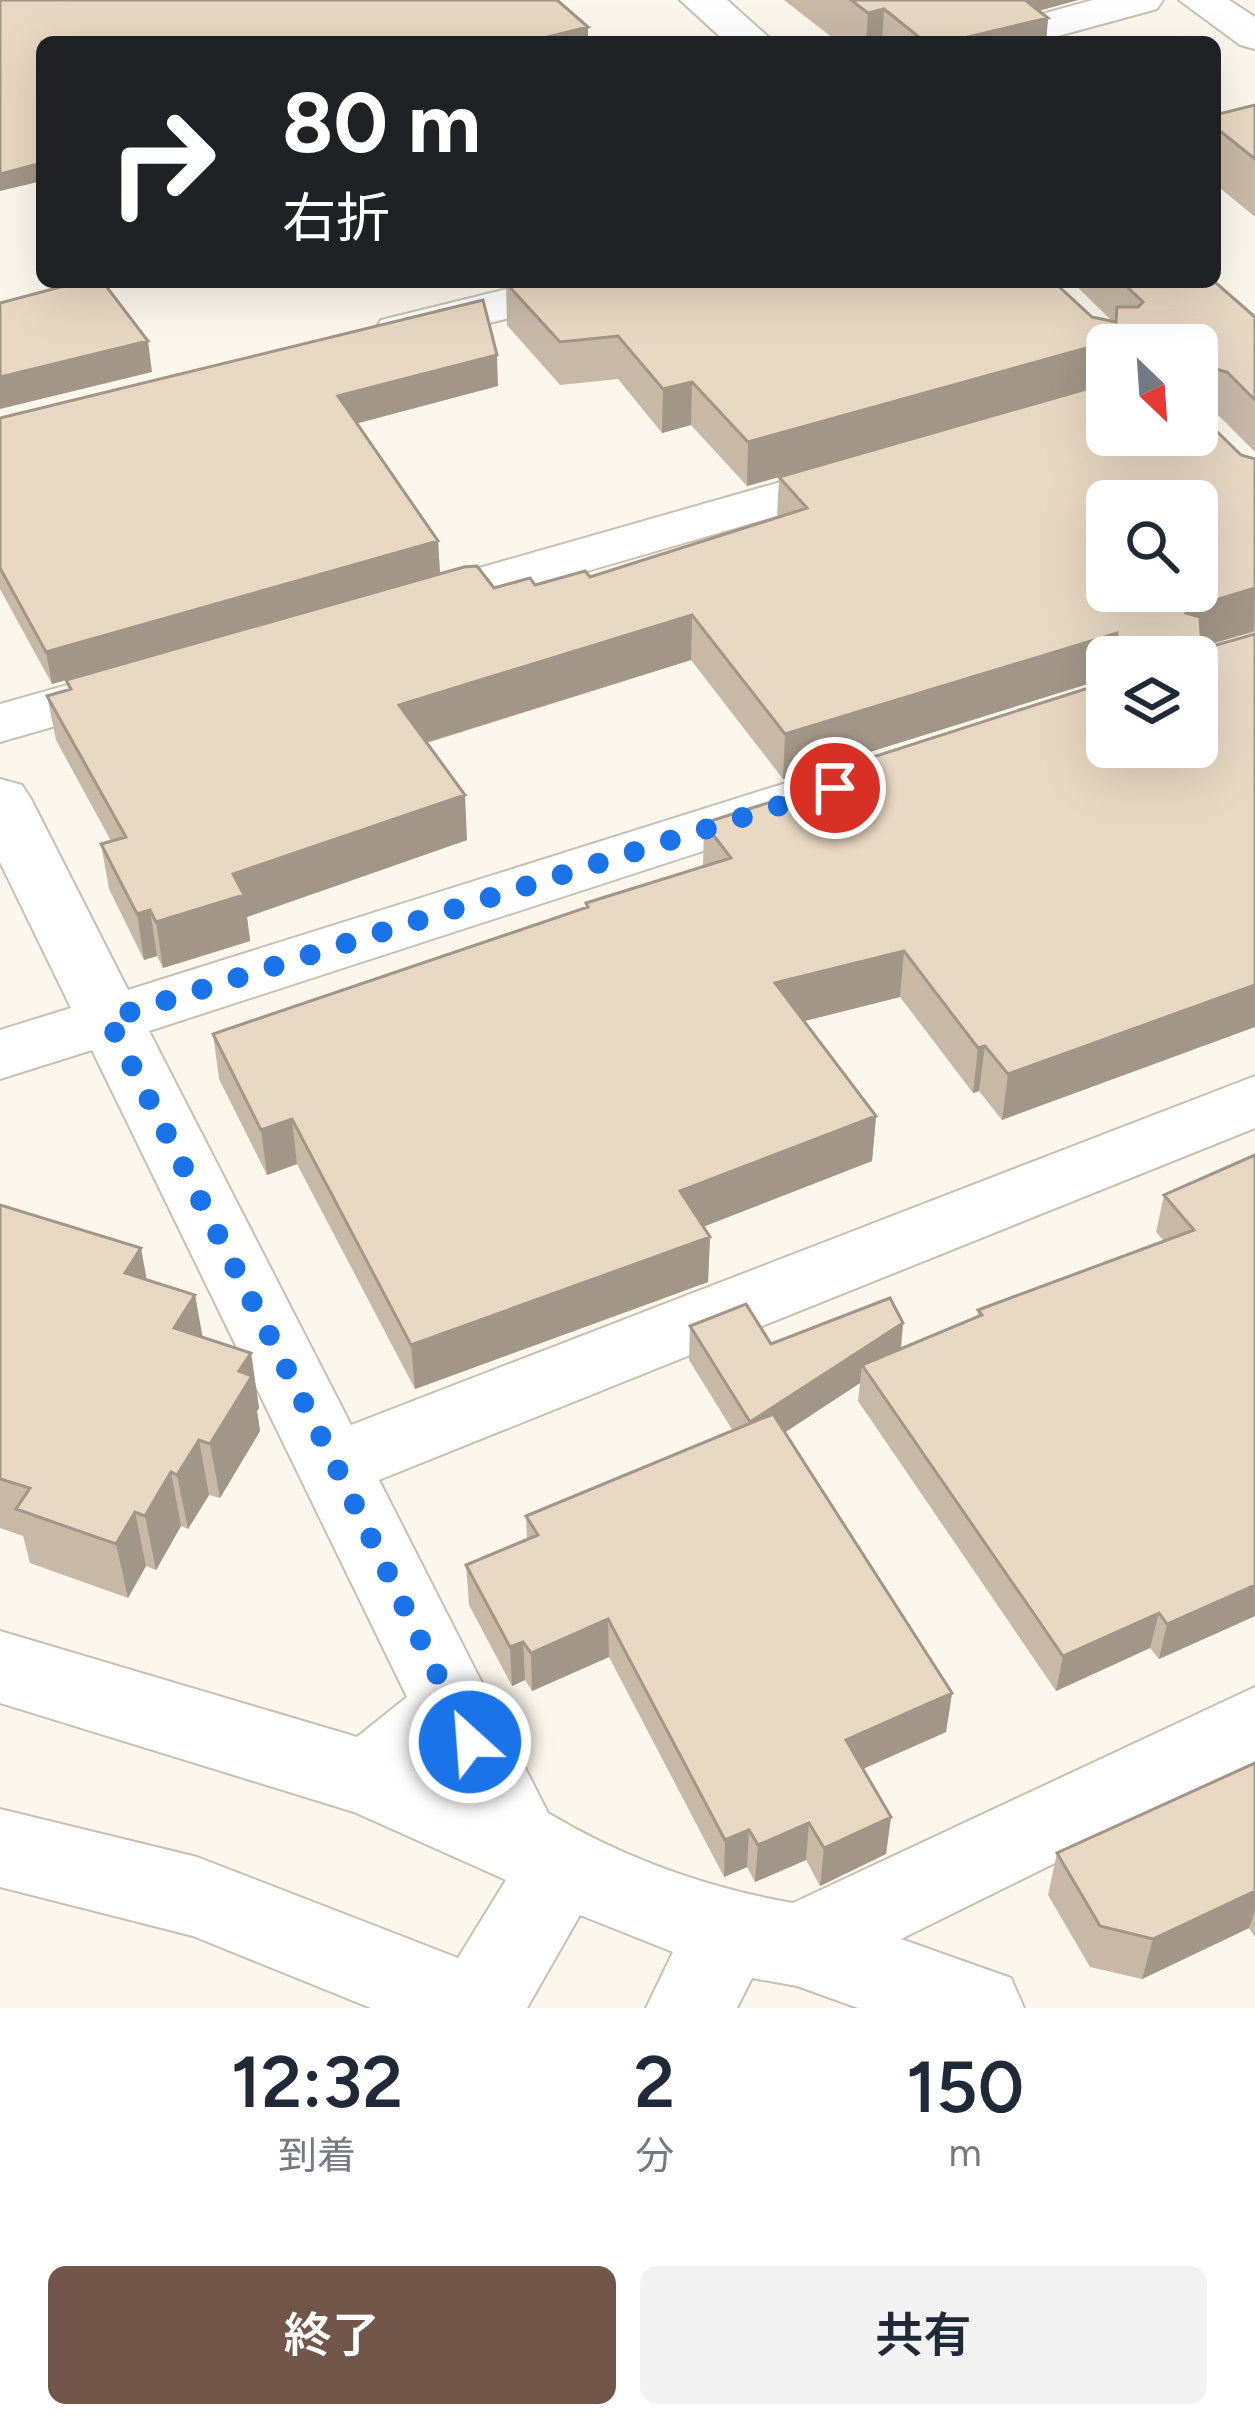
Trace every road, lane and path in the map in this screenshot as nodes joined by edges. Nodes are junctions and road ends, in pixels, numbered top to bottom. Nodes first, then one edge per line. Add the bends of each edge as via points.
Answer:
1 (701, 0) edge
2 (1142, 0) edge
3 (1200, 0) edge
4 (745, 36) edge
5 (1009, 36) edge
6 (1244, 36) edge
7 (571, 288) edge
8 (343, 345) edge
9 (904, 463) edge
10 (362, 619) edge
11 (181, 671) edge
12 (0, 723) edge
13 (835, 788) edge
14 (0, 799) edge
15 (108, 1019) junction
16 (0, 1055) edge
17 (1255, 1101) edge
18 (335, 1464) junction
19 (0, 1667) edge
20 (454, 1709) junction
21 (1255, 1724) edge
22 (368, 1778) junction
23 (0, 1848) edge
24 (540, 1854) junction
25 (739, 1962) edge
26 (478, 2007) edge
27 (979, 2008) edge

1 - 4 street
2 - 5 street
3 - 6 street
7 - 8 street
9 - 10 street
11 - 12 street
13 - 15 street
14 - 15 street
15 - 16 street
15 - 18 street
17 - 18 street
18 - 20 street
19 - 22 street
20 - 22 street
20 - 24 street
21 - 25 street
22 - 24 street
23 - 26 street via 197,1897
24 - 25 street
24 - 26 street
25 - 27 street

